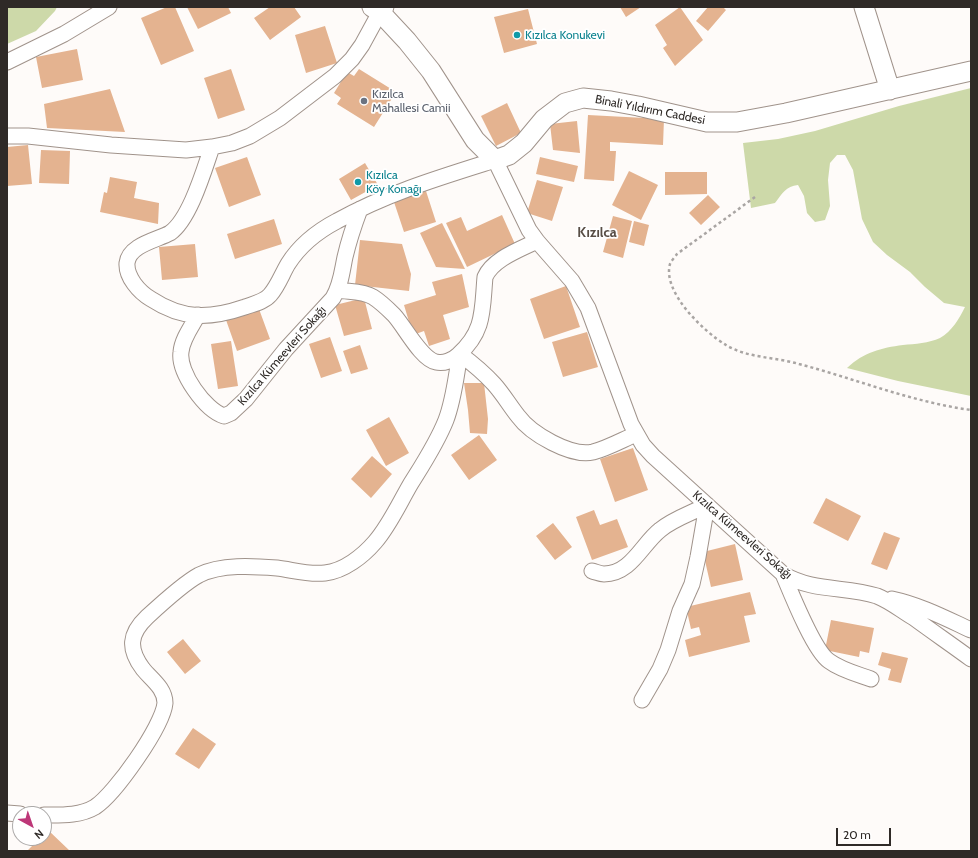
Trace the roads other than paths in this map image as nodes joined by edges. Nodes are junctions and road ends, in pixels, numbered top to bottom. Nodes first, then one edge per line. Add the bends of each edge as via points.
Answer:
1 (109, 7) edge
2 (864, 7) edge
3 (379, 9) edge
4 (7, 62) edge
5 (971, 71) edge
6 (890, 90) junction
7 (7, 136) edge
8 (212, 147) junction
9 (495, 160) junction
10 (360, 209) junction
11 (536, 241) junction
12 (338, 290) junction
13 (198, 315) junction
14 (460, 354) junction
15 (636, 434) junction
16 (706, 505) junction
17 (592, 571) dead end
18 (783, 574) junction
19 (878, 596) junction
20 (971, 630) edge
21 (971, 659) edge
22 (871, 679) dead end
23 (642, 700) dead end
24 (52, 815) edge

1 - 4 street via 64,34
2 - 6 street
3 - 8 street via 362,45 335,76 274,122 250,136
3 - 9 street via 431,71 475,140
5 - 6 street, Binali Yıldırım Caddesi
6 - 9 street, Binali Yıldırım Caddesi via 737,122 707,122 638,106 583,98 565,103 544,119 524,143 509,155
7 - 8 street via 186,150
8 - 13 street via 193,200 176,227 170,233 137,248 127,262 128,273 137,288 147,297 175,312
9 - 10 street via 406,189
9 - 11 street, Kızılca Kümeevleri Sokağı
10 - 12 street, Kızılca Kümeevleri Sokağı via 347,248
10 - 13 street via 311,238 296,254 269,296 229,313
11 - 14 street via 488,270 480,325
11 - 15 street, Kızılca Kümeevleri Sokağı via 572,281 588,308
12 - 13 street, Kızılca Kümeevleri Sokağı via 246,399 224,416 202,400 188,378 180,357
12 - 14 street via 367,294 374,298 395,316 428,358 444,363
14 - 15 street via 493,383 524,423 565,448 592,452
14 - 24 street via 447,418 440,434 375,542 359,557 327,573 252,566 223,568 200,575 178,590 147,617 136,630 132,640 134,653 143,669 161,688 165,702 158,724 138,758 112,791 95,807 80,813
15 - 16 street, Kızılca Kümeevleri Sokağı via 653,456
16 - 17 street via 662,528 635,559 624,567 603,574
16 - 18 street, Kızılca Kümeevleri Sokağı
16 - 23 street via 692,584 660,669
18 - 19 street, Kızılca Kümeevleri Sokağı via 804,584
18 - 22 street via 824,657 837,666
19 - 20 street via 931,611
19 - 21 street, Kızılca Kümeevleri Sokağı

